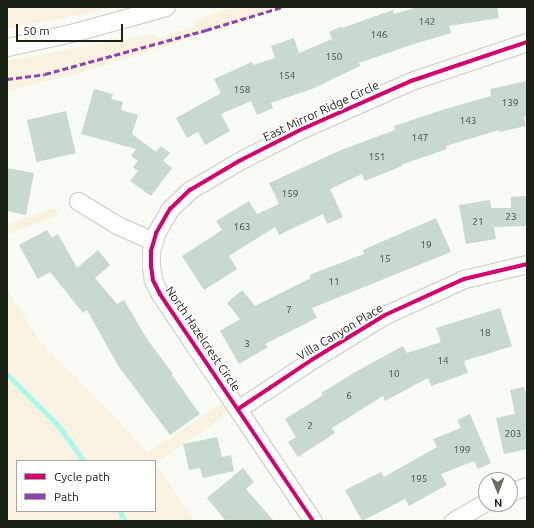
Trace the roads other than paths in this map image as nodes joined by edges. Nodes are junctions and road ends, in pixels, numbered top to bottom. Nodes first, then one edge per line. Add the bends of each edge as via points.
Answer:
1 (166, 7) edge
2 (527, 42) edge
3 (7, 47) edge
4 (78, 201) dead end
5 (153, 240) junction
6 (527, 264) edge
7 (238, 409) junction
8 (478, 507) edge
9 (313, 521) edge
10 (453, 521) edge

1 - 3 street via 75,32
2 - 5 street, East Mirror Ridge Circle via 411,81 300,130 239,161 179,199 162,220
4 - 5 street via 106,220
5 - 7 street, North Hazelcrest Circle via 151,266 153,280 160,294
6 - 7 street, Villa Canyon Place via 464,279 385,315
7 - 9 street, North Hazelcrest Circle
8 - 10 street

